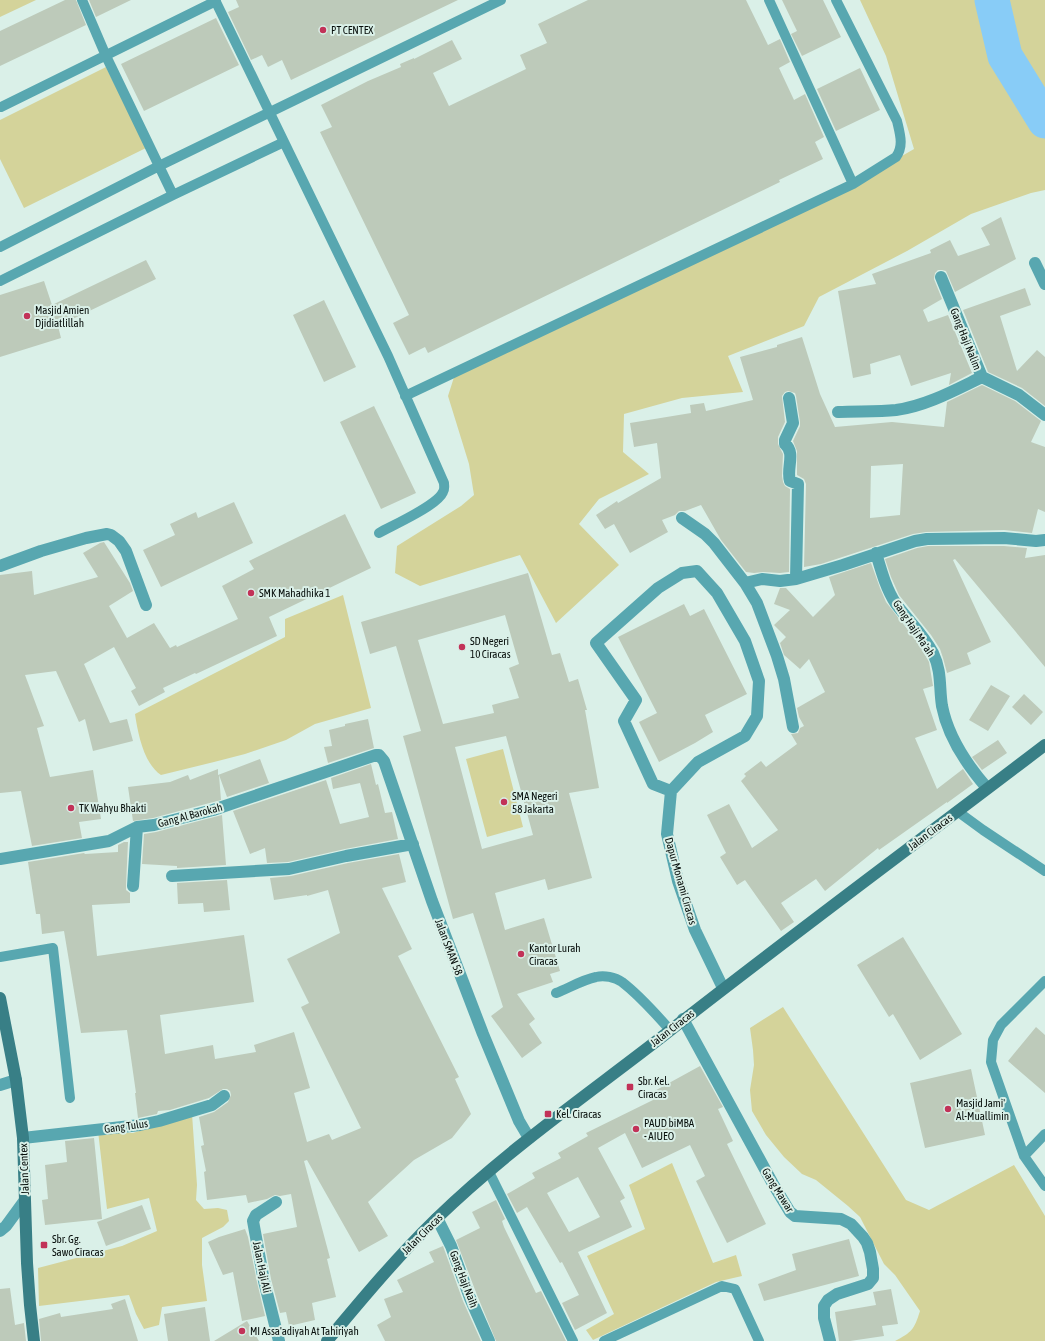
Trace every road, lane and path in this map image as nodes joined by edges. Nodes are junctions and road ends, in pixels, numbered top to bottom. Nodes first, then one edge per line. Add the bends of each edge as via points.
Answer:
1 (82, 0) edge
2 (501, 0) edge
3 (769, 0) edge
4 (836, 0) edge
5 (216, 1) edge
6 (106, 56) junction
7 (1, 107) edge
8 (269, 112) junction
9 (284, 142) junction
10 (160, 166) junction
11 (853, 184) junction
12 (173, 195) junction
13 (0, 247) edge
14 (1035, 263) dead end
15 (940, 277) dead end
16 (0, 281) edge
17 (1045, 284) edge
18 (982, 377) junction
19 (405, 396) junction
20 (789, 398) dead end
21 (838, 412) dead end
22 (1045, 416) edge
23 (682, 518) dead end
24 (379, 532) dead end
25 (1045, 540) edge
26 (876, 553) junction
27 (0, 566) edge
28 (796, 579) junction
29 (745, 583) junction
30 (146, 605) dead end
31 (792, 727) dead end
32 (1045, 745) edge
33 (376, 755) joint
34 (987, 788) junction
35 (671, 791) junction
36 (957, 811) junction
37 (137, 827) junction
38 (413, 844) junction
39 (0, 859) edge
40 (1045, 872) edge
41 (172, 876) dead end
42 (133, 886) dead end
43 (0, 957) edge
44 (1045, 982) edge
45 (723, 988) junction
46 (556, 993) dead end
47 (0, 998) edge
48 (683, 1019) junction
49 (670, 1030) junction
50 (16, 1080) junction
51 (0, 1085) edge
52 (224, 1096) dead end
53 (70, 1098) dead end
54 (1045, 1134) edge
55 (23, 1138) junction
56 (529, 1138) junction
57 (1024, 1156) junction
58 (489, 1172) junction
59 (1045, 1186) edge
60 (25, 1200) junction
61 (276, 1202) dead end
62 (437, 1218) junction
63 (0, 1230) edge
64 (34, 1341) edge
65 (279, 1341) edge
66 (327, 1341) edge
67 (489, 1341) edge
68 (573, 1341) edge
69 (604, 1341) edge
70 (759, 1341) edge
71 (830, 1341) edge

1 - 6 lane
2 - 8 lane
3 - 11 lane
4 - 11 lane via 897,121 901,142 900,152 896,157
5 - 6 lane
5 - 8 lane
6 - 7 lane
6 - 10 lane
8 - 9 lane
8 - 10 lane
9 - 12 lane
9 - 19 lane
10 - 12 lane
10 - 13 lane
11 - 19 lane
12 - 16 lane
14 - 17 street
15 - 18 street, Gang Haji Nalim
18 - 21 street via 944,395 896,410
18 - 22 street, Gang Haji Nalim via 1019,395
19 - 24 lane via 443,480 444,491 427,507
20 - 28 street via 792,422 785,444 789,447 790,454 788,477 790,482 798,484
23 - 29 street via 714,543
25 - 26 street via 927,539
26 - 28 street
26 - 34 street, Gang Haji Ma'ah via 881,572 896,603 921,634 933,654 941,683 942,705 955,742 974,773
27 - 30 street via 86,538 111,535 119,540 126,551
28 - 29 street via 762,579
29 - 31 street via 757,603 777,656 784,679
32 - 34 street, Jalan Ciracas
33 - 37 street, Gang Al Barokah via 213,810
33 - 38 street, Jalan SMAN 58 via 384,761
34 - 36 street, Jalan Ciracas
35 - 35 street via 698,762 745,736 757,716 759,680 745,642 717,593 697,571 682,573 658,588 596,643 636,700 624,720 653,784
35 - 45 street, Dapur Monami Ciracas via 667,834 678,881 695,930
36 - 40 lane
36 - 45 street, Jalan Ciracas
37 - 39 street, Gang Al Barokah via 109,841
37 - 42 street
38 - 41 street via 289,869
38 - 56 street, Jalan SMAN 58 via 483,1034 519,1121
43 - 53 lane via 53,948
44 - 57 lane via 1001,1025 994,1040 992,1053 994,1073
45 - 48 street, Jalan Ciracas
46 - 49 lane via 597,976 608,976 622,982
47 - 50 street, Jalan Centex
48 - 49 street, Jalan Ciracas
48 - 71 street, Gang Mawar via 772,1184 790,1212 795,1216 841,1219 851,1224 867,1243 874,1269 873,1278 868,1284 837,1294 828,1300 824,1306 824,1318
49 - 56 street, Jalan Ciracas
50 - 51 street
50 - 55 street, Jalan Centex
52 - 55 street, Gang Tulus via 212,1104 140,1125
54 - 57 lane
55 - 60 street, Jalan Centex
56 - 58 street, Jalan Ciracas
57 - 59 lane
58 - 62 street, Jalan Ciracas
58 - 68 lane
60 - 63 street via 6,1226
60 - 64 street, Jalan Centex via 27,1263
61 - 65 street, Jalan Haji Ali via 256,1215 253,1221
62 - 66 street, Jalan Ciracas via 383,1275
62 - 67 street, Gang Haji Naih
69 - 70 lane via 722,1286 735,1289

